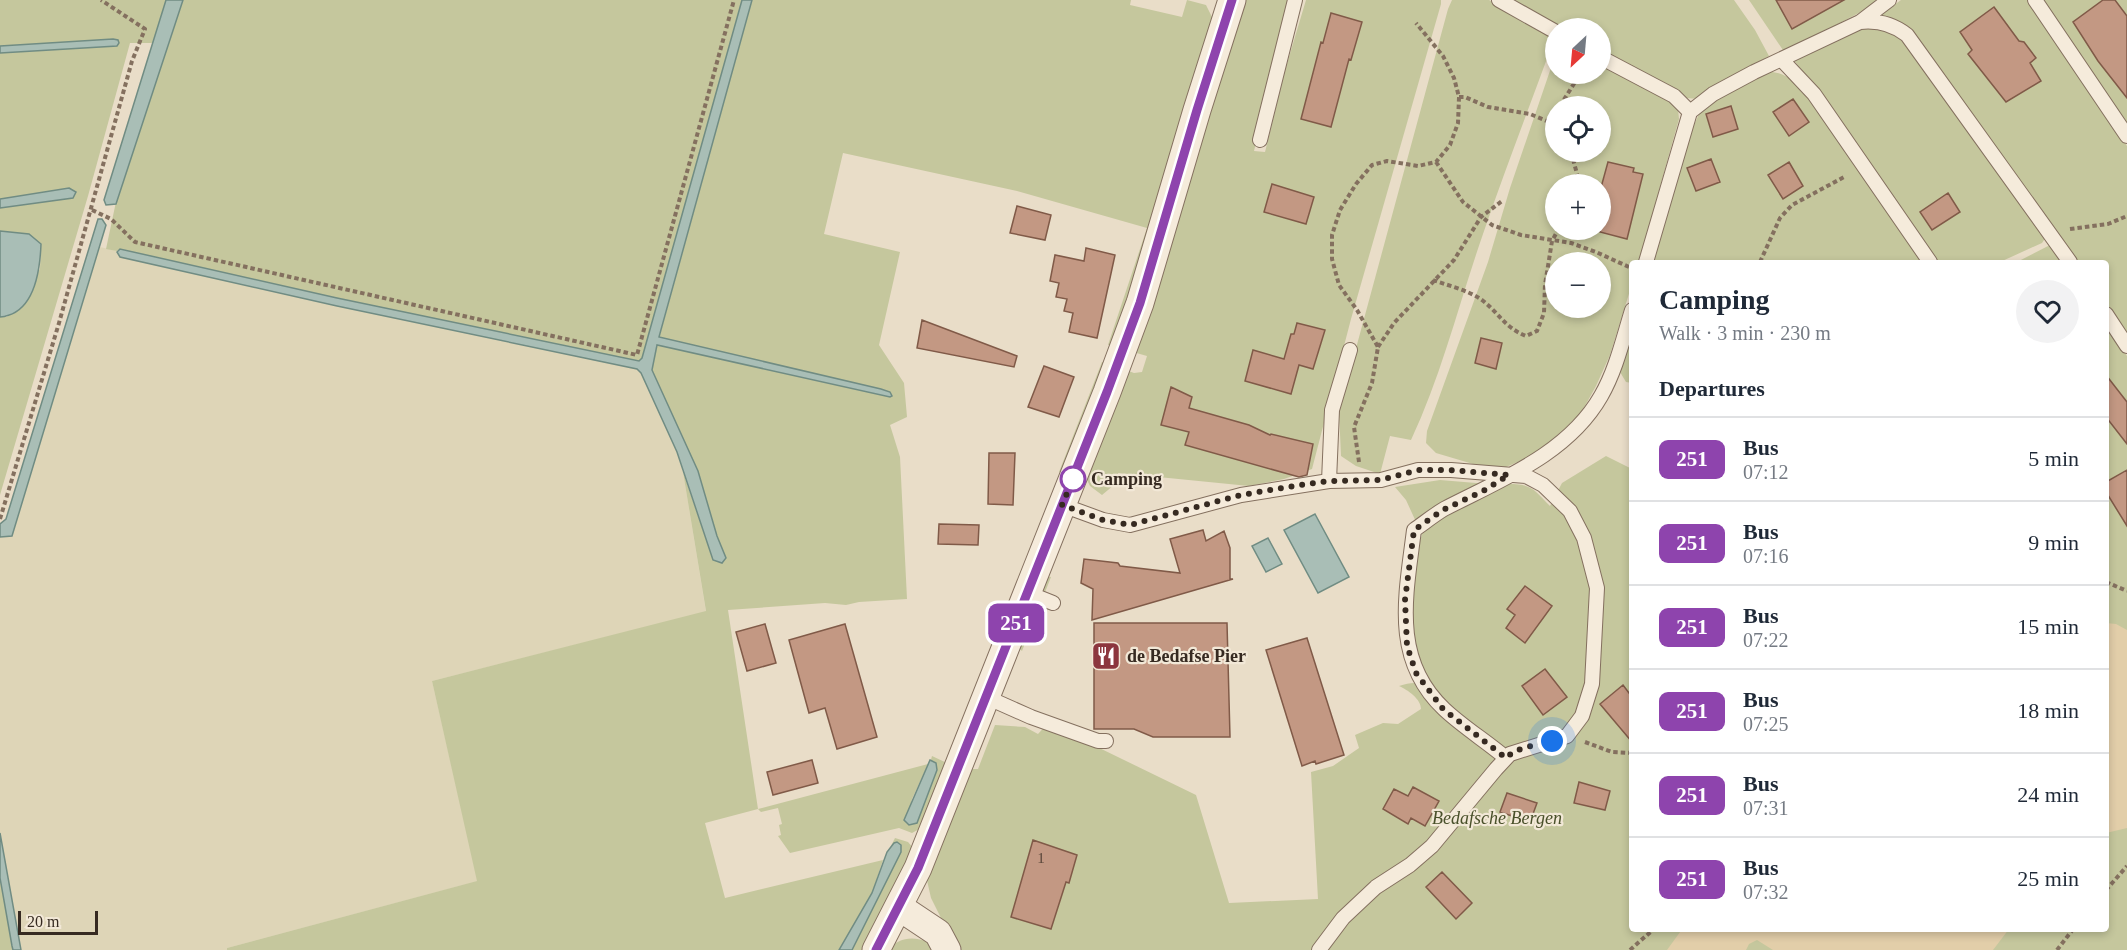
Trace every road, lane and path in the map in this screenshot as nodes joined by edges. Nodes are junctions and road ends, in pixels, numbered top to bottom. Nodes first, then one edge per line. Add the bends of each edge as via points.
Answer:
1 (101, 0) edge
2 (734, 0) edge
3 (1232, 0) edge
4 (1295, 0) edge
5 (1499, 0) edge
6 (1889, 0) edge
7 (2035, 0) edge
8 (1860, 22) junction
9 (1416, 23) dead end
10 (1545, 26) edge
11 (1782, 60) junction
12 (1611, 63) edge
13 (1459, 97) junction
14 (1690, 112) junction
15 (1545, 120) edge
16 (2127, 136) edge
17 (1260, 140) dead end
18 (1436, 162) junction
19 (1864, 166) junction
20 (1502, 201) dead end
21 (92, 210) junction
22 (2127, 216) edge
23 (1481, 217) junction
24 (2053, 238) junction
25 (1552, 241) junction
26 (1647, 260) edge
27 (1761, 260) edge
28 (1929, 260) edge
29 (2069, 260) edge
30 (1629, 268) edge
31 (1433, 280) junction
32 (2109, 319) edge
33 (1629, 320) edge
34 (2127, 346) edge
35 (1378, 347) junction
36 (1350, 350) dead end
37 (1509, 475) junction
38 (1329, 481) junction
39 (1361, 482) junction
40 (1062, 505) junction
41 (0, 519) edge
42 (2109, 583) edge
43 (2127, 591) edge
44 (1028, 593) junction
45 (1053, 603) dead end
46 (986, 697) junction
47 (1567, 736) junction
48 (1106, 741) dead end
49 (1629, 753) edge
50 (1506, 758) junction
51 (2127, 866) edge
52 (2109, 887) edge
53 (899, 908) junction
54 (1650, 932) edge
55 (2071, 932) edge
56 (876, 950) edge
57 (947, 950) edge
58 (1319, 950) edge
59 (1630, 950) edge
60 (2057, 950) edge

1 - 21 path via 145,29 132,61
2 - 21 path via 637,355 135,242 111,219
3 - 40 street via 1140,303
4 - 17 lane
5 - 10 lane
6 - 8 lane
7 - 16 lane
8 - 11 lane
8 - 24 lane via 1897,27 1907,35
9 - 13 path via 1443,56
11 - 14 lane via 1713,94
11 - 19 lane via 1814,94
12 - 14 lane via 1674,96
13 - 15 path
13 - 18 path via 1458,123 1450,145
14 - 26 lane
18 - 23 path via 1463,202
18 - 35 path via 1418,166 1387,161 1372,165 1340,210 1332,235 1332,259 1339,285
19 - 27 path via 1792,205 1780,218
19 - 28 lane
20 - 23 path
21 - 41 path
22 - 24 path via 2108,224 2068,229
23 - 25 path via 1521,235
23 - 31 path via 1454,260
24 - 29 lane
25 - 30 path via 1571,243
25 - 31 path via 1544,313 1537,331 1526,336 1513,331 1482,300
31 - 35 path
32 - 34 lane
33 - 37 lane via 1601,396 1582,423 1540,459
35 - 39 path via 1372,383 1354,427
36 - 38 lane via 1332,410
37 - 39 lane via 1418,470
37 - 47 lane via 1526,476 1543,485 1570,511 1584,538 1597,588 1592,684 1582,716
37 - 50 lane via 1414,530 1405,600 1407,646 1416,673 1443,709
38 - 39 lane
38 - 40 lane via 1241,495 1130,525
40 - 44 street
42 - 43 path
44 - 45 lane
44 - 46 street
46 - 48 lane via 1031,717
46 - 53 street
47 - 49 path via 1612,752
47 - 50 lane
50 - 58 lane via 1432,846 1376,887 1343,918
51 - 52 path
53 - 56 street
53 - 57 street via 938,933
54 - 59 path
55 - 60 path

